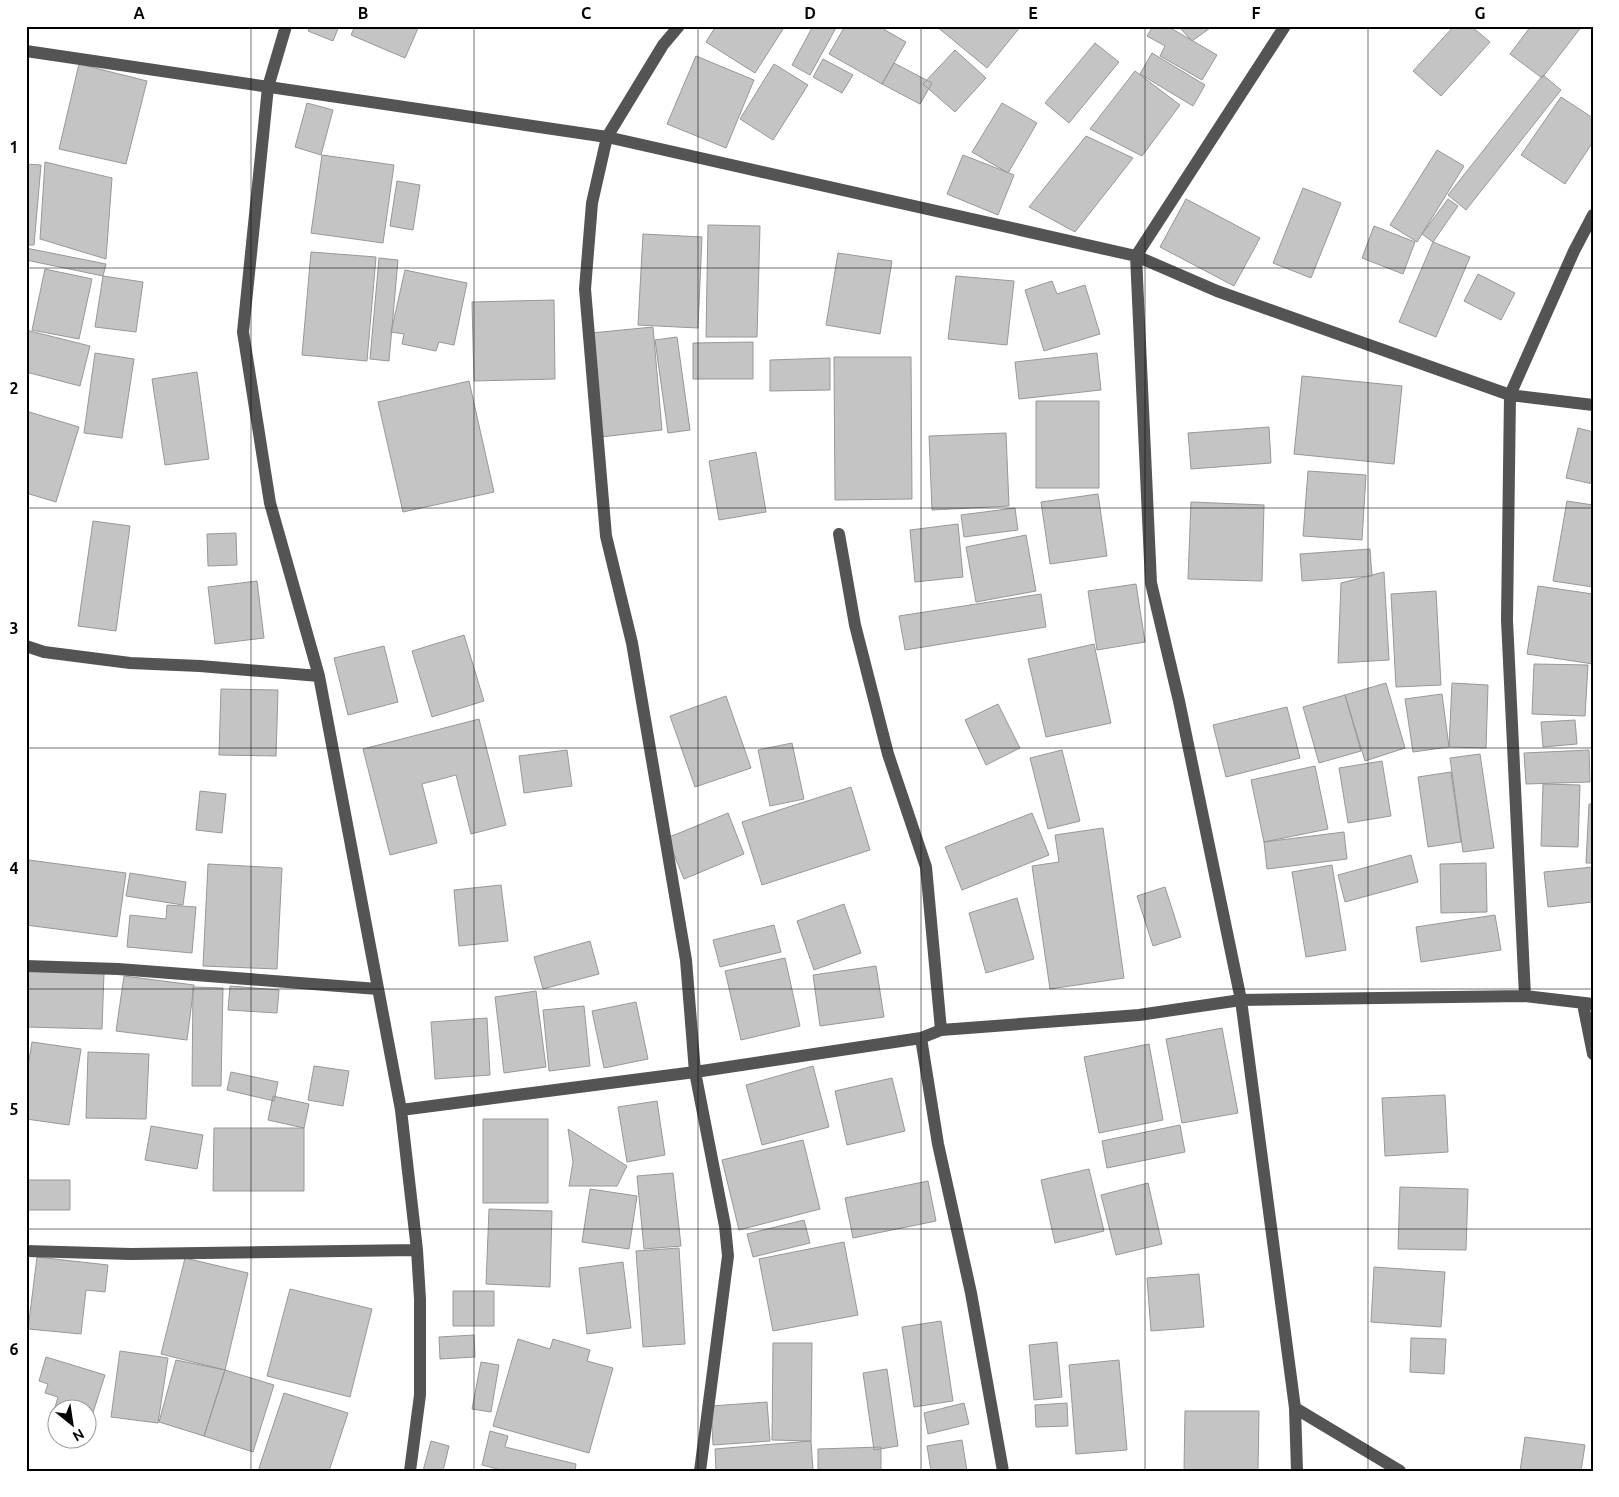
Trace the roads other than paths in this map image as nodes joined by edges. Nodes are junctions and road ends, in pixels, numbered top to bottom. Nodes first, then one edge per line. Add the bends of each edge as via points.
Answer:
1 (286, 26) edge
2 (679, 26) edge
3 (1285, 26) edge
4 (26, 51) edge
5 (268, 87) junction
6 (607, 137) junction
7 (1593, 215) edge
8 (1136, 256) junction
9 (1510, 395) junction
10 (1593, 405) edge
11 (839, 534) dead end
12 (26, 646) edge
13 (319, 676) junction
14 (26, 966) edge
15 (378, 989) junction
16 (1525, 996) junction
17 (1241, 1000) junction
18 (1588, 1004) edge
19 (941, 1030) junction
20 (921, 1038) junction
21 (1593, 1054) edge
22 (695, 1072) junction
23 (401, 1110) junction
24 (417, 1250) junction
25 (26, 1251) edge
26 (1295, 1408) junction
27 (410, 1471) edge
28 (700, 1471) edge
29 (1003, 1471) edge
30 (1297, 1471) edge
31 (1400, 1471) edge

1 - 5 street
2 - 6 street via 663,45
3 - 8 street
4 - 5 street
5 - 6 street
5 - 13 street via 244,332 270,503
6 - 8 street
6 - 22 street via 592,204 586,289 606,536 632,643 686,960
7 - 9 street
8 - 9 street via 1217,291
8 - 17 street via 1151,583
9 - 10 street
9 - 16 street via 1507,620
11 - 19 street via 855,625 884,736 926,867
12 - 13 street via 44,652 130,663
13 - 15 street
14 - 15 street via 118,969
15 - 23 street
16 - 17 street
16 - 18 street
17 - 19 street via 1139,1015
17 - 26 street
18 - 21 street
19 - 20 street
20 - 22 street
20 - 29 street via 938,1144 971,1293
22 - 23 street
22 - 28 street via 728,1256
23 - 24 street
24 - 25 street via 131,1254
24 - 27 street via 420,1395
26 - 30 street
26 - 31 street

